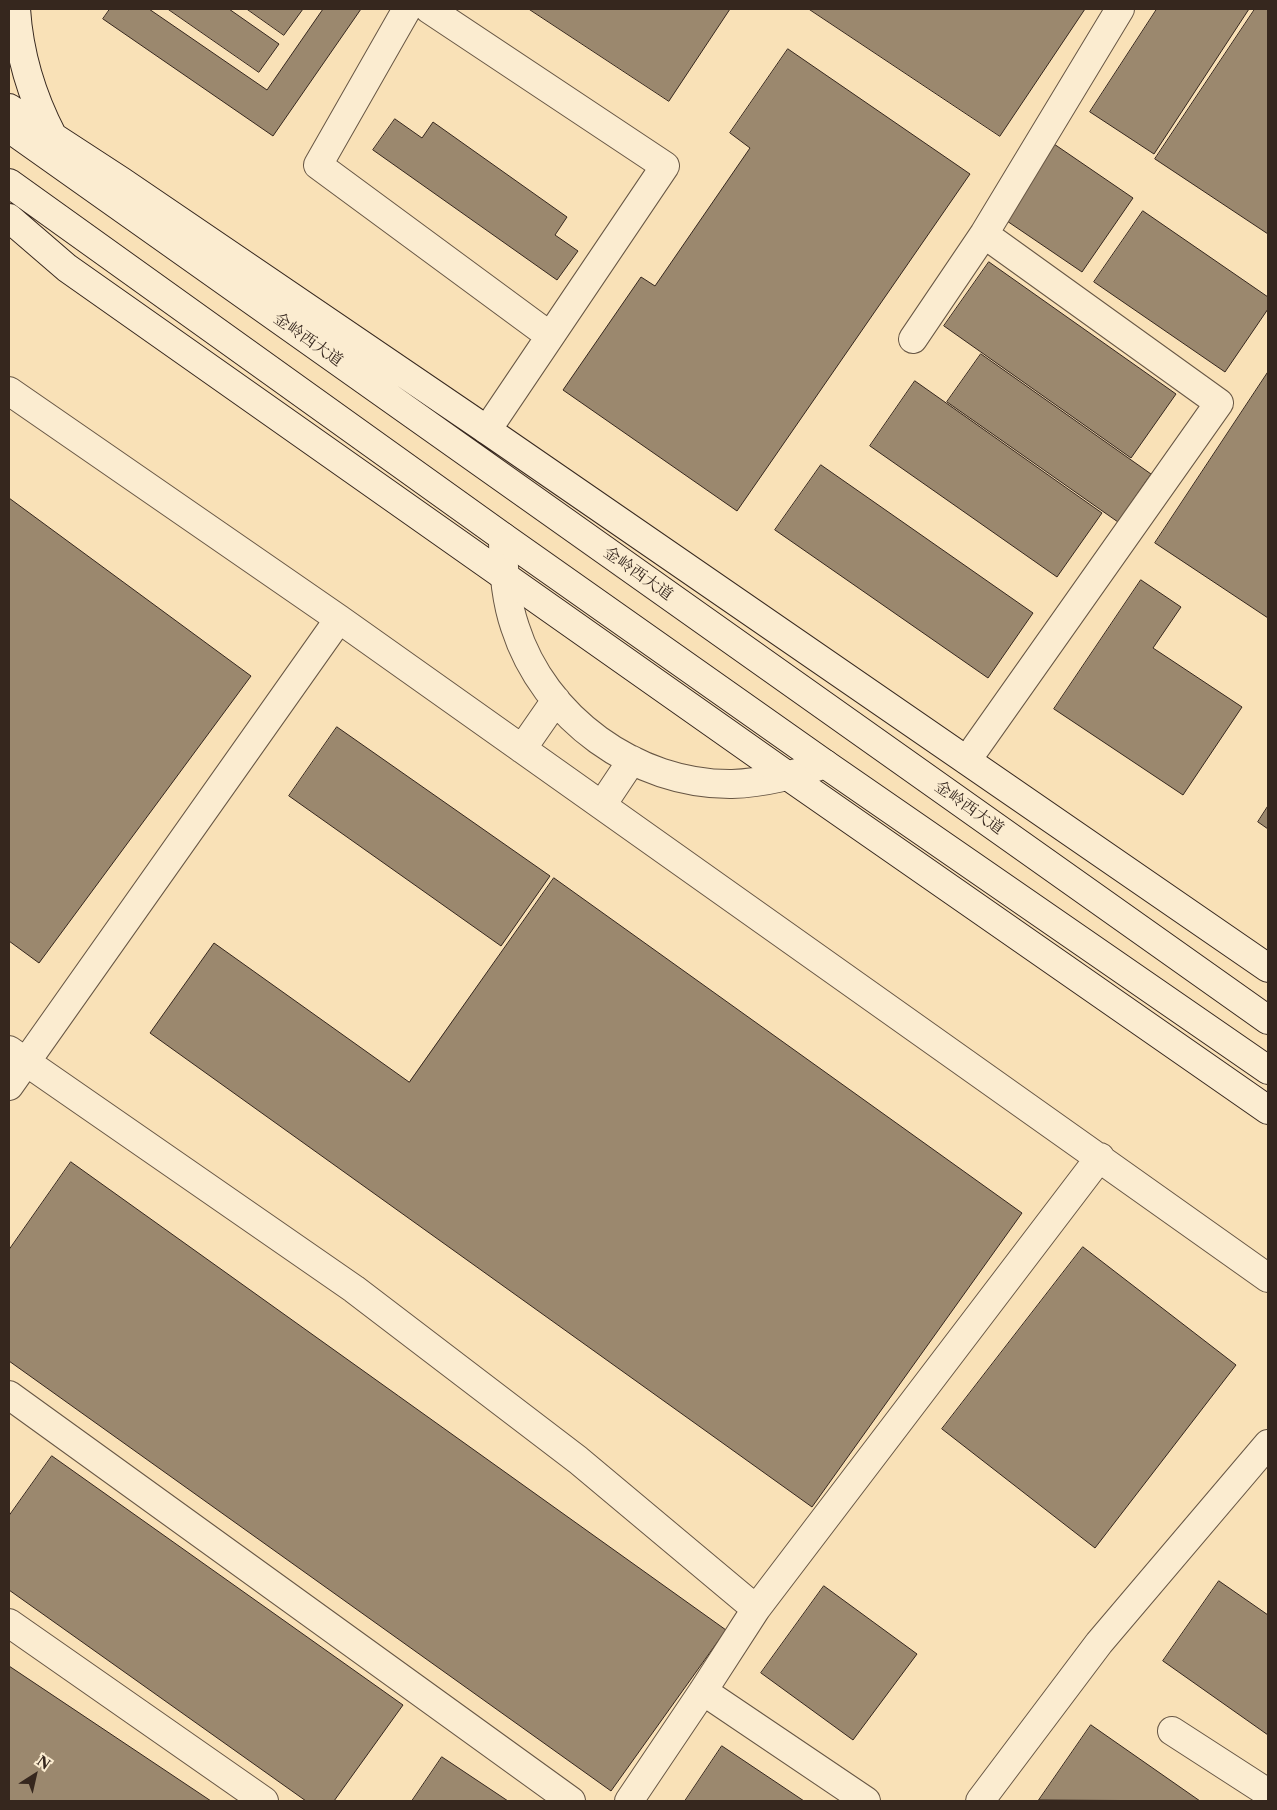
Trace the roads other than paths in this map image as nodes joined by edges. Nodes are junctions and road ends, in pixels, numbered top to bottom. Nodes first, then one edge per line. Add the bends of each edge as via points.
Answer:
1 (16, 9) edge
2 (407, 9) edge
3 (429, 9) edge
4 (1120, 9) edge
5 (9, 108) edge
6 (9, 128) edge
7 (53, 137) junction
8 (80, 178) junction
9 (9, 183) edge
10 (9, 204) edge
11 (43, 207) junction
12 (9, 218) edge
13 (984, 234) junction
14 (550, 336) junction
15 (913, 339) dead end
16 (9, 391) edge
17 (487, 430) junction
18 (503, 537) junction
19 (504, 576) junction
20 (339, 619) junction
21 (556, 700) junction
22 (522, 749) junction
23 (632, 760) junction
24 (967, 760) junction
25 (825, 764) junction
26 (788, 776) junction
27 (602, 805) junction
28 (1268, 968) edge
29 (1268, 1020) edge
30 (17, 1056) edge
31 (1268, 1070) edge
32 (9, 1086) edge
33 (1268, 1110) edge
34 (1100, 1157) junction
35 (1268, 1278) edge
36 (9, 1395) edge
37 (1268, 1444) edge
38 (756, 1609) junction
39 (9, 1623) edge
40 (703, 1691) junction
41 (1172, 1731) dead end
42 (1268, 1793) edge
43 (264, 1801) edge
44 (571, 1801) edge
45 (629, 1801) edge
46 (866, 1801) edge
47 (980, 1801) edge

1 - 7 street via 22,54 31,86
2 - 14 street via 318,165
3 - 14 street via 665,166
4 - 13 street
5 - 7 street
6 - 8 street, 金岭西大道
7 - 8 street
7 - 17 street
8 - 29 street, 金岭西大道
9 - 11 street
10 - 11 street
11 - 18 street
12 - 19 street via 67,268
13 - 15 street
13 - 24 street via 1219,403
14 - 17 street
16 - 20 street
17 - 24 street
18 - 19 street
18 - 25 street
19 - 21 street via 515,628 542,683
19 - 26 street
20 - 22 street
20 - 30 street
21 - 22 street
21 - 23 street via 583,729
22 - 27 street
23 - 26 street via 668,774 699,781 731,784
23 - 27 street
24 - 28 street
25 - 26 street
25 - 31 street
26 - 33 street
27 - 34 street
30 - 32 street
30 - 38 street via 354,1289 578,1460
34 - 35 street
34 - 38 street
36 - 44 street
37 - 47 street via 1099,1643
38 - 40 street
39 - 43 street
40 - 45 street
40 - 46 street
41 - 42 street

